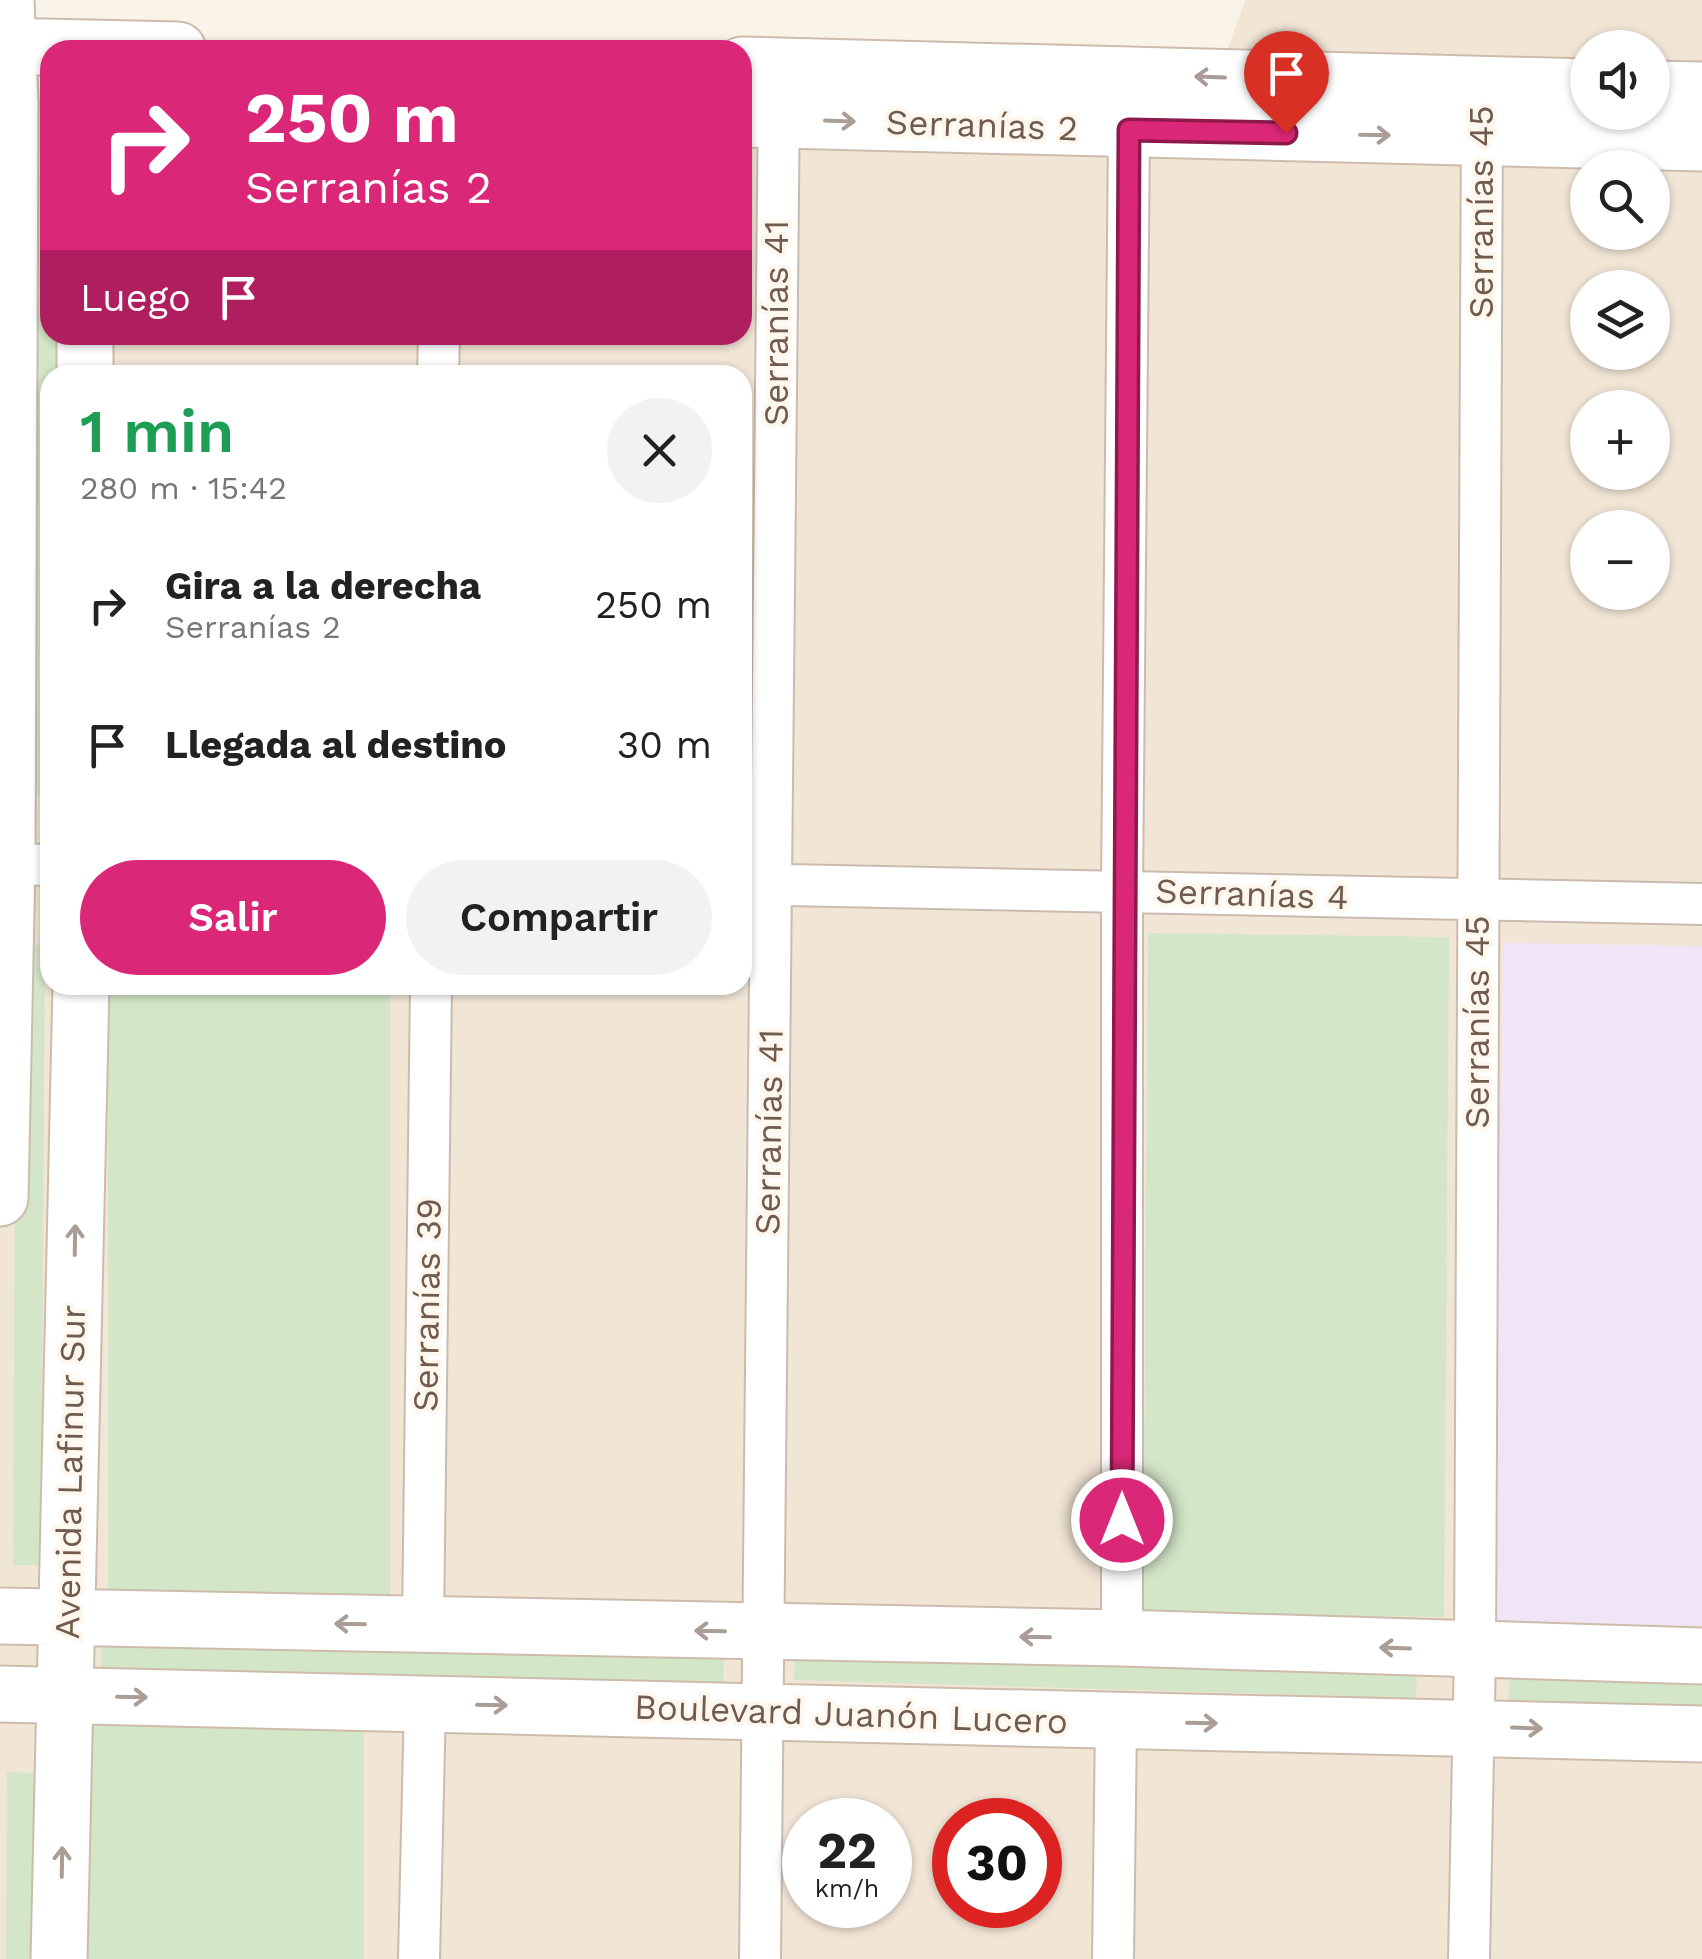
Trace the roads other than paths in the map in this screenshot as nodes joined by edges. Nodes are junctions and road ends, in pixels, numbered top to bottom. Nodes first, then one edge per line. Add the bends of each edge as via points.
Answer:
1 (4, 31) edge
2 (44, 40) edge
3 (1482, 84) junction
4 (1570, 86) edge
5 (1670, 89) edge
6 (1702, 90) edge
7 (761, 92) edge
8 (20, 103) edge
9 (1129, 130) junction
10 (1481, 138) junction
11 (1702, 143) edge
12 (19, 864) edge
13 (757, 884) edge
14 (1122, 890) junction
15 (1478, 900) junction
16 (1702, 904) edge
17 (80, 995) edge
18 (431, 995) edge
19 (0, 1198) edge
20 (0, 1616) edge
21 (67, 1618) junction
22 (423, 1626) junction
23 (763, 1632) junction
24 (1122, 1638) junction
25 (1475, 1650) junction
26 (1702, 1656) edge
27 (0, 1694) edge
28 (65, 1695) junction
29 (425, 1703) junction
30 (765, 1710) junction
31 (1116, 1722) junction
32 (1474, 1726) junction
33 (1702, 1734) edge
34 (60, 1959) edge
35 (418, 1959) edge
36 (760, 1959) edge
37 (1113, 1959) edge
38 (1469, 1959) edge

1 - 2 street
1 - 8 street
3 - 4 street, Serranías 2
3 -> 7 street, Serranías 2
3 - 10 street, Serranías 45
5 - 6 street
7 -> 9 street, Serranías 2
7 - 13 street, Serranías 41
8 - 12 street
9 -> 10 street, Serranías 2
9 - 14 street
10 - 11 street, Serranías 2
10 - 15 street, Serranías 45
12 - 19 street
13 - 14 street, Serranías 4
13 - 23 street, Serranías 41
14 - 15 street, Serranías 4
14 - 24 street
15 - 16 street, Serranías 4
15 - 25 street, Serranías 45
21 -> 17 street, Avenida Lafinur Sur
18 - 22 street, Serranías 39
20 - 21 street
22 -> 21 street
21 - 28 street, Avenida Lafinur Sur
23 -> 22 street
24 -> 23 street
23 - 30 street, Serranías 41
25 -> 24 street
25 - 26 street
25 - 32 street, Serranías 45
27 - 28 street, Boulevard Juanón Lucero
28 -> 29 street, Boulevard Juanón Lucero
34 -> 28 street, Avenida Lafinur Sur
29 -> 30 street, Boulevard Juanón Lucero
29 - 35 street
30 - 31 street, Boulevard Juanón Lucero
30 - 36 street, Serranías 41
31 -> 32 street, Boulevard Juanón Lucero
31 - 37 street
32 -> 33 street, Boulevard Juanón Lucero
32 - 38 street, Serranías 45

